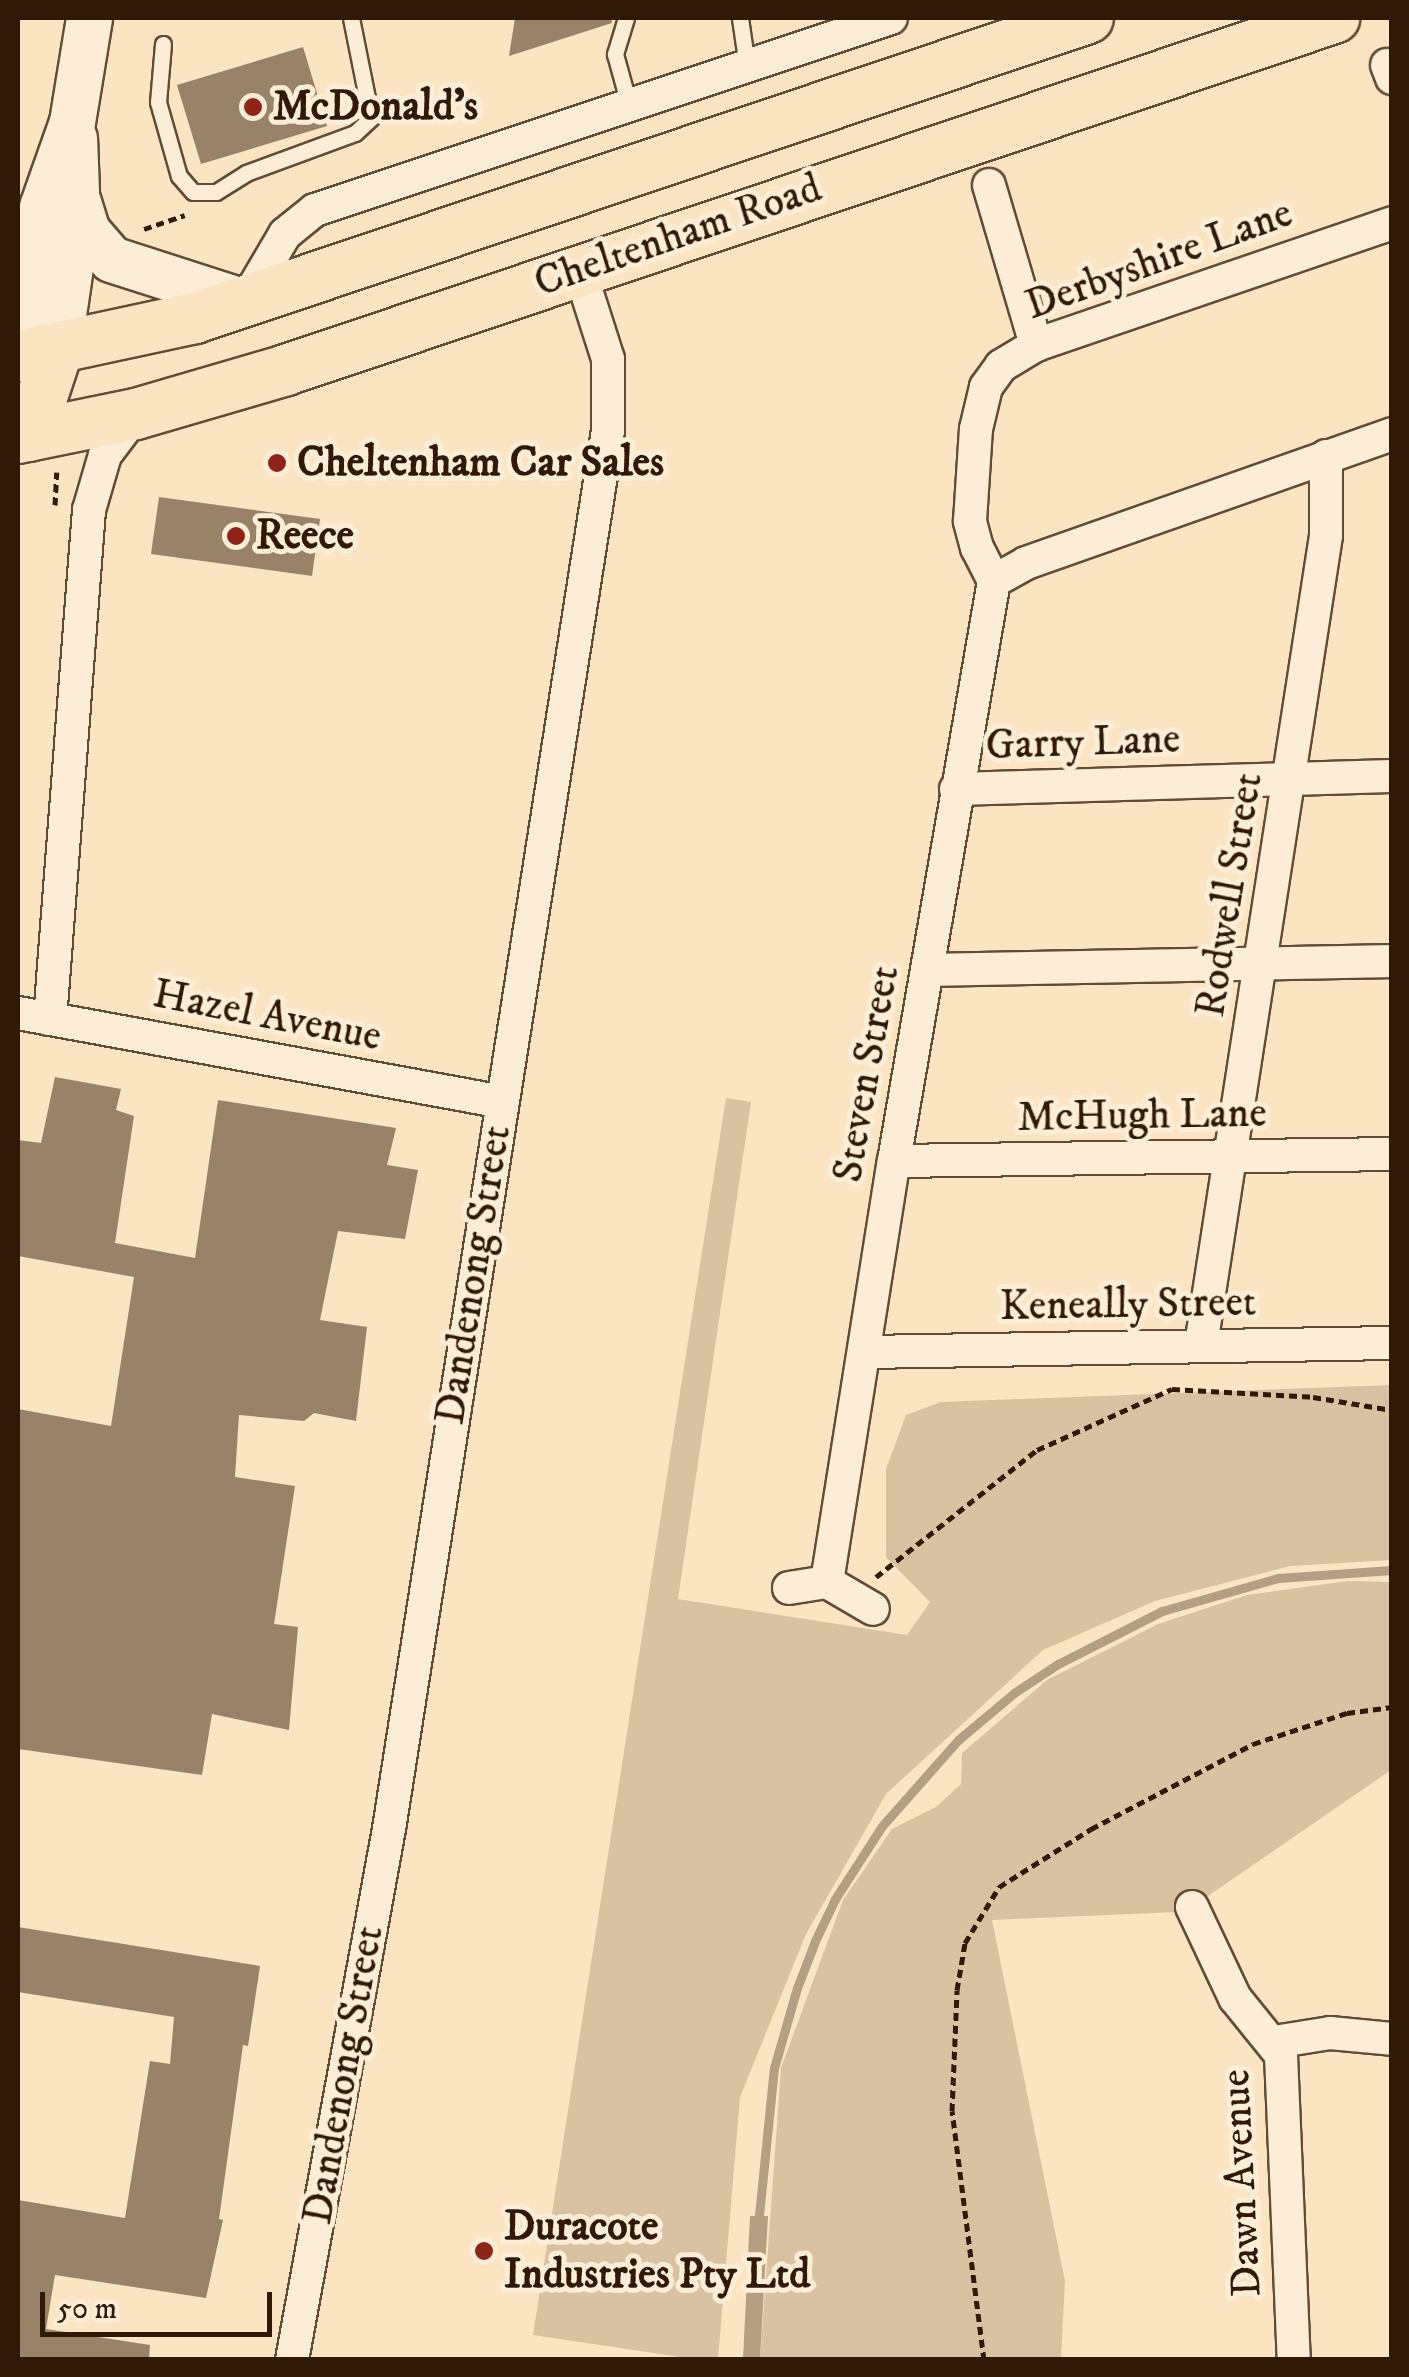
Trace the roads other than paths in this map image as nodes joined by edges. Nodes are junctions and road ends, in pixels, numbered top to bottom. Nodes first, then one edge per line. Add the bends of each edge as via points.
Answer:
1 (89, 18) edge
2 (351, 18) edge
3 (626, 18) edge
4 (740, 18) edge
5 (890, 18) edge
6 (1088, 18) edge
7 (1334, 18) edge
8 (163, 44) dead end
9 (747, 66) junction
10 (630, 105) junction
11 (72, 122) junction
12 (989, 185) dead end
13 (555, 195) junction
14 (78, 202) junction
15 (1392, 223) edge
16 (580, 268) junction
17 (23, 288) edge
18 (245, 302) junction
19 (1036, 344) junction
20 (32, 354) edge
21 (136, 414) junction
22 (1392, 434) edge
23 (23, 436) edge
24 (1326, 456) junction
25 (994, 581) junction
26 (1392, 776) edge
27 (1291, 779) junction
28 (956, 790) junction
29 (1392, 960) edge
30 (1262, 964) junction
31 (929, 970) junction
32 (18, 1013) edge
33 (50, 1019) junction
34 (501, 1102) junction
35 (1392, 1154) edge
36 (1231, 1157) junction
37 (894, 1161) junction
38 (1392, 1343) edge
39 (1201, 1346) junction
40 (866, 1352) junction
41 (789, 1588) dead end
42 (1192, 1908) dead end
43 (1392, 2039) edge
44 (1274, 2042) junction
45 (292, 2360) edge
46 (1294, 2360) edge

1 - 11 main road
2 - 8 lane via 371,118 354,134 216,192 193,192 179,176 158,102
3 - 10 lane via 615,54
4 - 9 lane
5 - 9 street
6 - 13 main road, Cheltenham Road
7 - 16 main road, Cheltenham Road
9 - 10 street
10 - 18 street via 306,215 286,234
11 - 14 main road
11 - 17 main road
12 - 19 street
13 - 16 main road, Dandenong Street
13 - 18 main road, Cheltenham Road
14 - 18 main road via 87,231 109,257
14 - 20 main road
15 - 19 street, Derbyshire Lane
16 - 21 main road, Cheltenham Road via 374,342
16 - 34 street, Dandenong Street via 608,360 608,431
17 - 20 main road
18 - 20 main road, Cheltenham Road
19 - 25 street, Derbyshire Lane via 1001,366 986,387 976,429 970,521
20 - 23 main road
21 - 23 main road, Cheltenham Road
21 - 33 street via 105,454 89,510
22 - 24 street
24 - 25 street
24 - 27 street, Rodwell Street via 1326,536
25 - 28 street, Steven Street
26 - 27 street, Garry Lane
27 - 28 street, Garry Lane
27 - 30 street, Rodwell Street
28 - 31 street, Steven Street
29 - 30 street
30 - 31 street
30 - 36 street, Rodwell Street
31 - 37 street, Steven Street
32 - 33 street, Hazel Avenue
33 - 34 street, Hazel Avenue
34 - 45 street, Dandenong Street via 389,1829
35 - 36 street, McHugh Lane
36 - 37 street, McHugh Lane
36 - 39 street, Rodwell Street
37 - 40 street, Steven Street
38 - 39 street, Keneally Street
39 - 40 street, Keneally Street
40 - 41 street, Steven Street via 850,1596
42 - 44 street, Dawn Avenue via 1235,1998
43 - 44 street via 1330,2033
44 - 46 street, Dawn Avenue via 1283,2068

